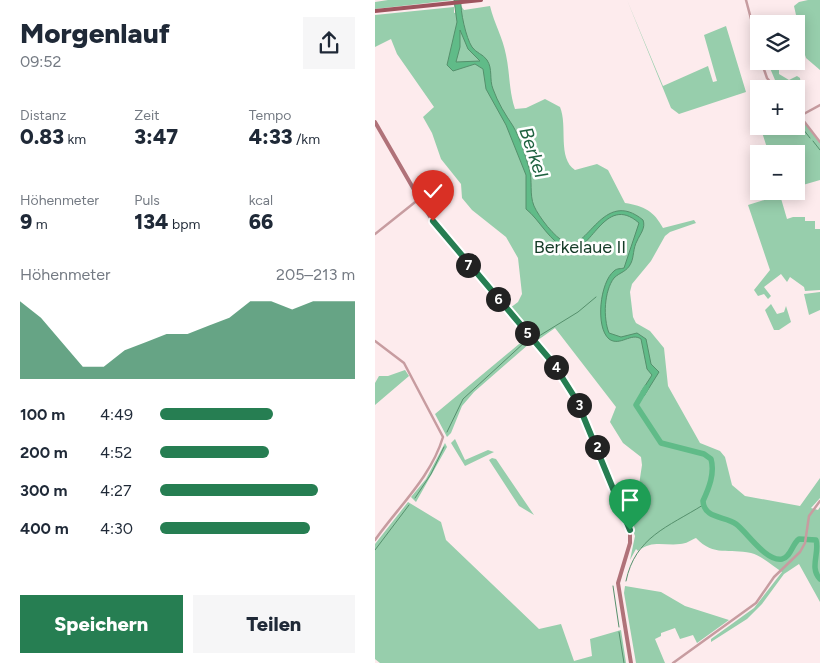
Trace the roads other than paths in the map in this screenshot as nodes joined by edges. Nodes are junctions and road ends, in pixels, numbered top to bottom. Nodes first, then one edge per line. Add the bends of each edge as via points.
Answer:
1 (481, 0) edge
2 (746, 0) edge
3 (473, 1) edge
4 (375, 11) edge
5 (750, 15) edge
6 (820, 105) edge
7 (805, 113) edge
8 (375, 122) edge
9 (805, 122) edge
10 (820, 142) edge
11 (419, 199) junction
12 (375, 234) edge
13 (375, 341) edge
14 (820, 501) edge
15 (375, 540) edge
16 (631, 663) edge
17 (673, 663) edge

1 - 3 main road
2 - 5 street
3 - 4 main road
6 - 7 street
8 - 11 street
9 - 10 street
11 - 12 street
11 - 16 street via 441,234 564,378 577,401 631,537 618,582
13 - 15 street via 404,363 443,437 422,481
14 - 17 street via 809,516 805,543 800,552 774,577 749,609

